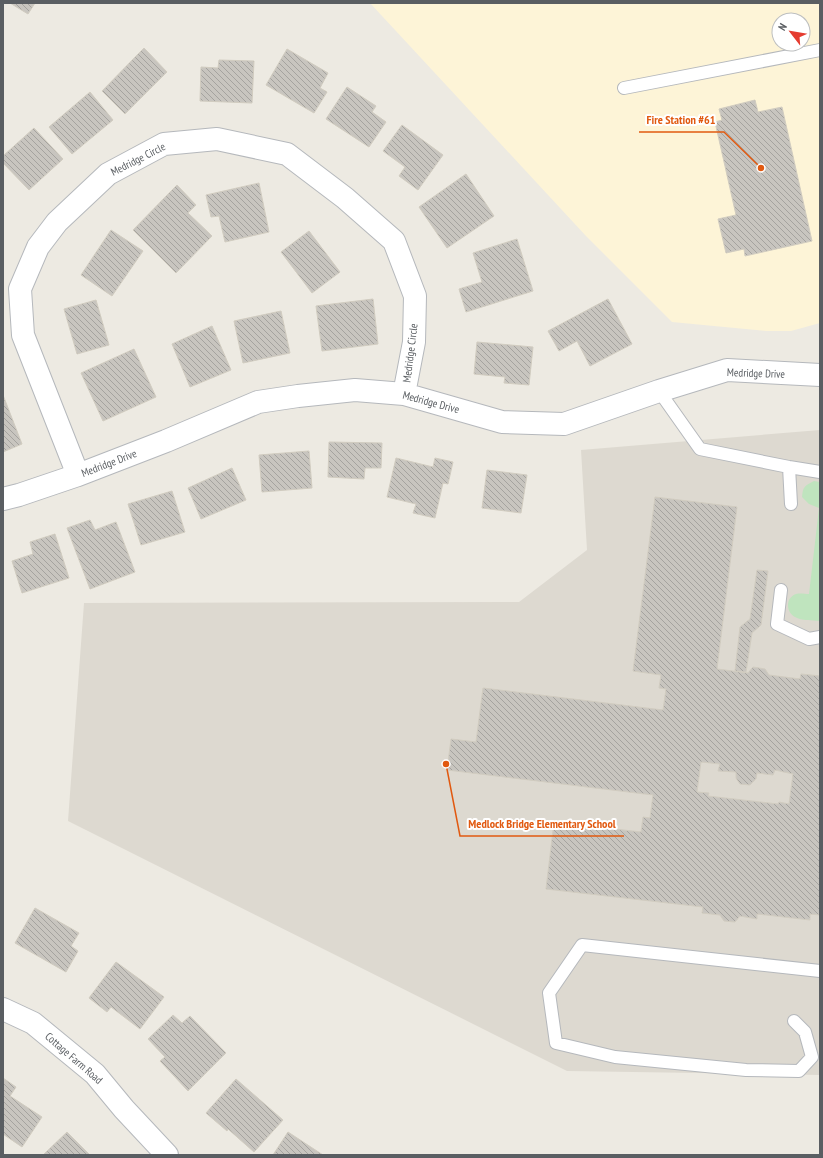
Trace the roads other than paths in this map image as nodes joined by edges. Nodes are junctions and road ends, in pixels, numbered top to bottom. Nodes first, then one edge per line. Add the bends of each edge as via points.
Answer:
1 (820, 50) edge
2 (624, 88) dead end
3 (820, 376) edge
4 (659, 391) junction
5 (404, 394) junction
6 (789, 467) junction
7 (820, 472) edge
8 (78, 475) junction
9 (3, 498) edge
10 (792, 504) dead end
11 (780, 590) dead end
12 (820, 637) edge
13 (820, 970) edge
14 (3, 1010) edge
15 (794, 1021) dead end
16 (816, 1058) edge
17 (167, 1155) edge

1 - 2 lane
3 - 4 street, Medridge Drive via 727,370
4 - 5 street, Medridge Drive via 564,424 502,422
4 - 6 lane via 700,449
5 - 8 street, Medridge Drive via 355,390 258,402
5 - 8 street, Medridge Circle via 414,342 415,296 394,241 345,198 287,154 217,140 164,144 108,174 57,222 38,247 20,289 23,335
6 - 7 lane
6 - 10 lane
8 - 9 street, Medridge Drive
11 - 12 lane via 777,624 809,639
13 - 16 lane via 582,945 549,993 556,1043 615,1057 746,1070 799,1071
14 - 17 street, Cottage Farm Road via 33,1023 95,1074
15 - 16 lane via 805,1032

